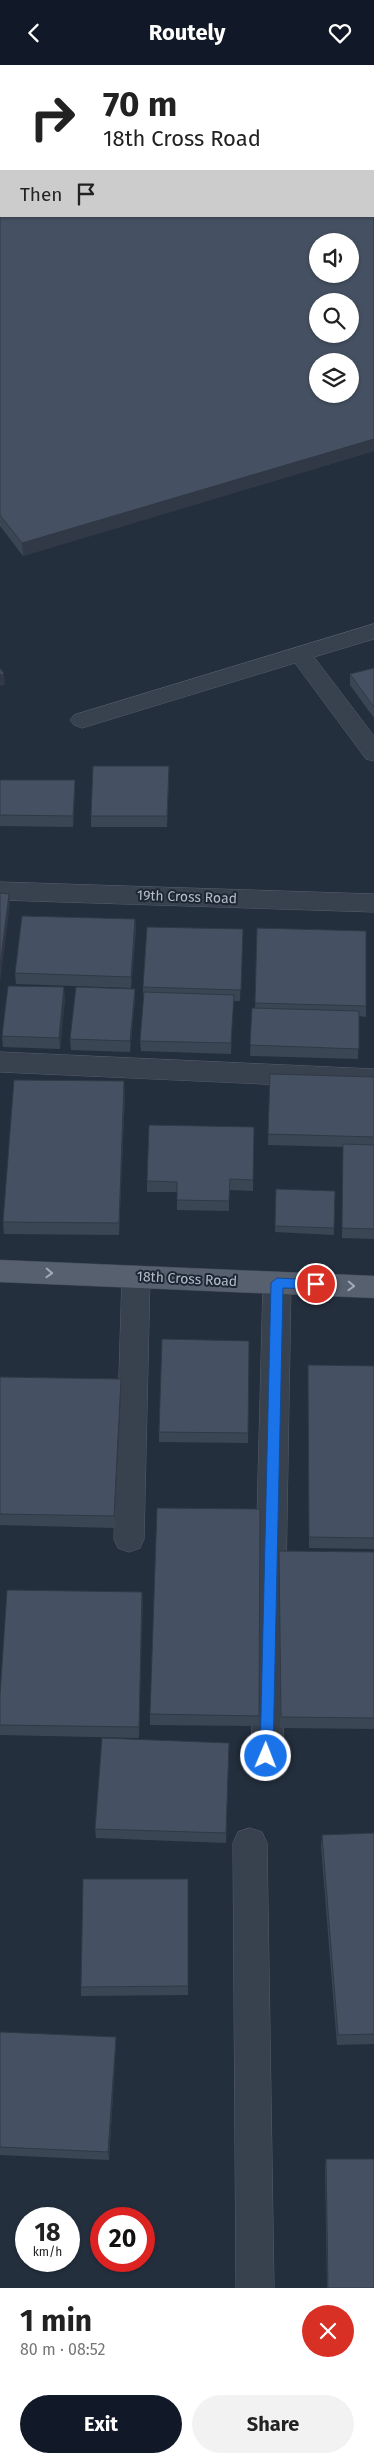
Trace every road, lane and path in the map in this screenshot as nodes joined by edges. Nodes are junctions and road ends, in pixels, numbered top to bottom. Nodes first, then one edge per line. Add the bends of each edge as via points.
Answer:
1 (374, 631) edge
2 (300, 654) junction
3 (82, 720) dead end
4 (374, 753) edge
5 (0, 891) edge
6 (374, 903) edge
7 (0, 1062) edge
8 (374, 1079) edge
9 (0, 1271) edge
10 (136, 1277) junction
11 (277, 1283) junction
12 (374, 1287) edge
13 (129, 1539) dead end
14 (266, 1756) dead end
15 (250, 1843) dead end
16 (255, 2288) edge

1 - 2 street
2 - 3 street
2 - 4 street
5 - 6 street, 19th Cross Road
7 - 8 street
9 -> 10 main road, 18th Cross Road
10 - 11 main road, 18th Cross Road
10 - 13 street
11 -> 12 main road, 18th Cross Road
11 - 14 street
15 - 16 street

